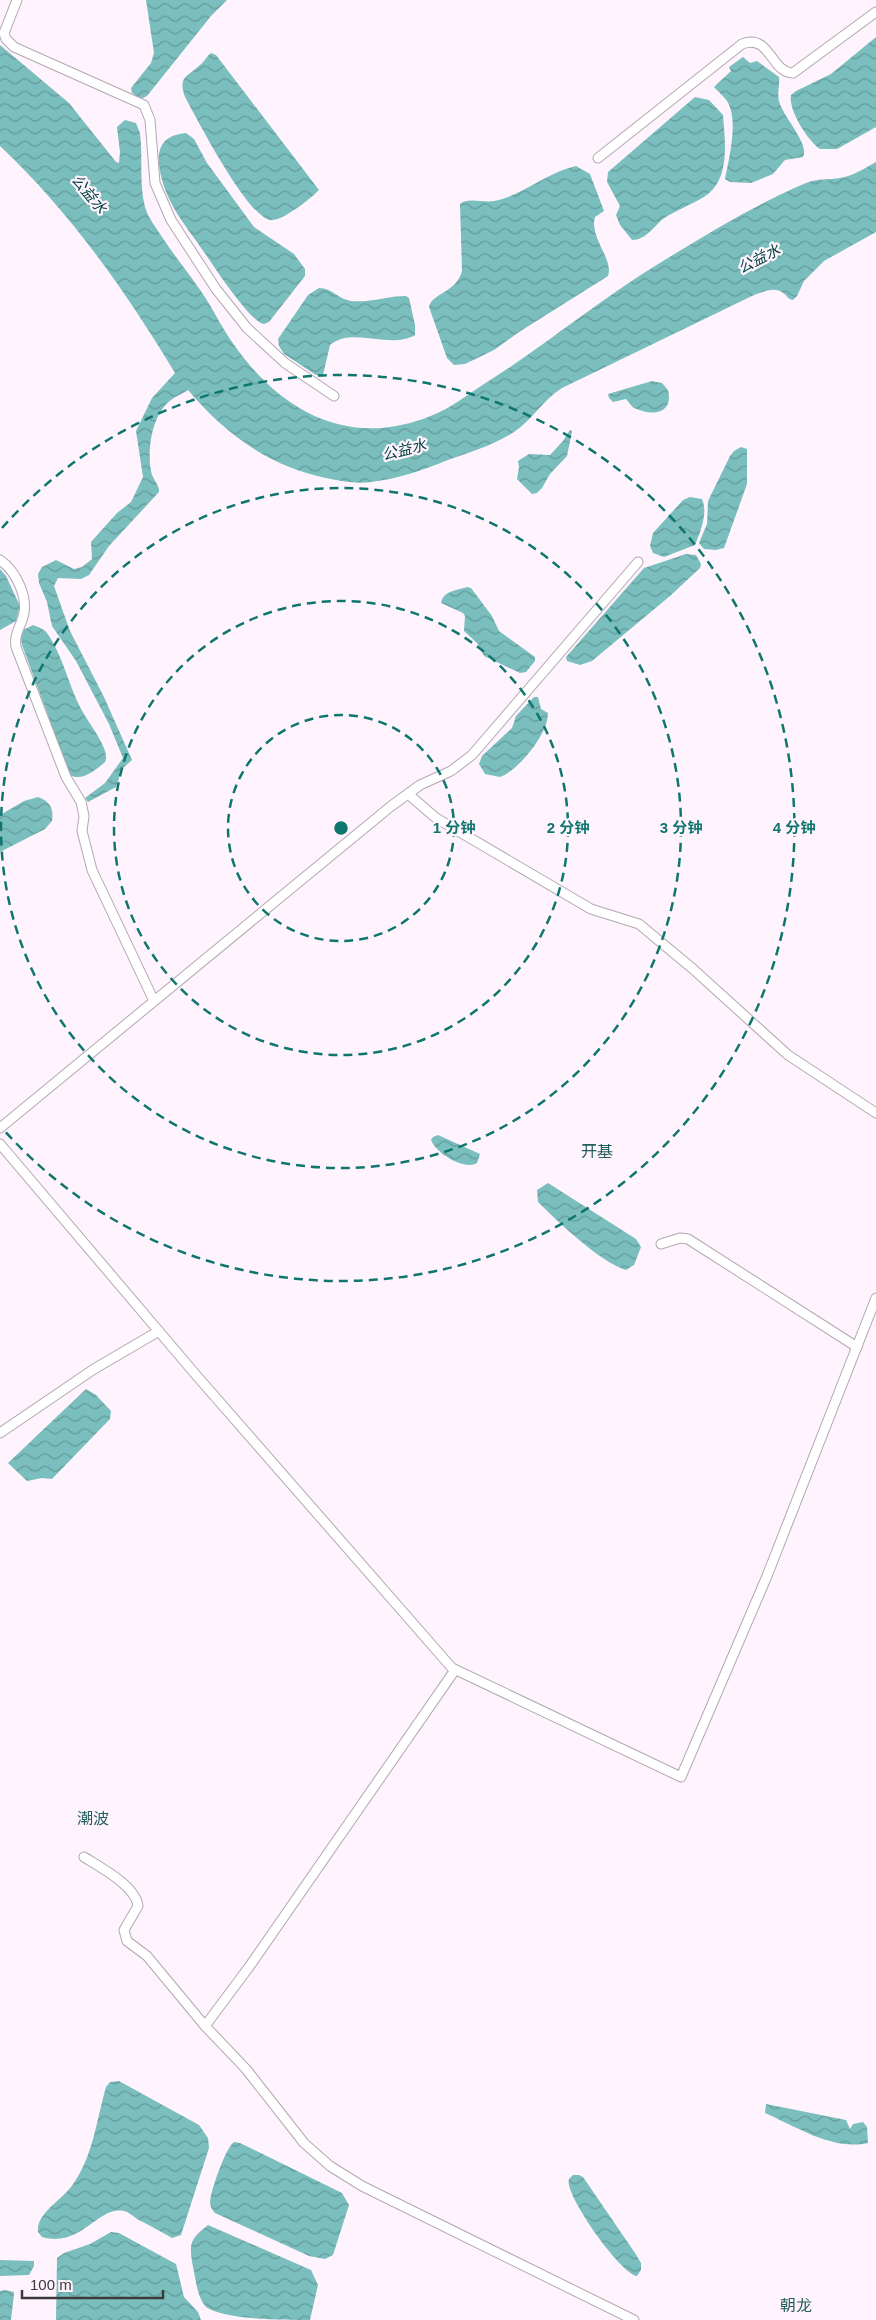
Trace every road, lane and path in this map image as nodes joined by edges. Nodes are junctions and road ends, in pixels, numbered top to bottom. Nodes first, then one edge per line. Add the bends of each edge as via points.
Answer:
1 (17, 0) edge
2 (876, 12) edge
3 (598, 158) dead end
4 (334, 396) dead end
5 (0, 560) edge
6 (638, 562) dead end
7 (408, 794) junction
8 (154, 1001) junction
9 (876, 1113) edge
10 (0, 1128) edge
11 (0, 1144) edge
12 (661, 1244) dead end
13 (876, 1298) edge
14 (160, 1331) junction
15 (857, 1347) junction
16 (0, 1433) edge
17 (455, 1670) junction
18 (84, 1857) dead end
19 (205, 2026) junction
20 (634, 2320) edge

1 - 4 street via 4,33 8,43 144,105 150,120 155,183 171,220 216,289 247,328 285,363
2 - 3 street via 794,73 785,71 758,43 742,44
5 - 8 street via 10,569 24,598 25,609 16,633 16,647 66,777 80,802 84,816 82,832 92,870
6 - 7 street via 472,755 463,764
7 - 8 street
7 - 9 street via 436,818 591,909 639,924 788,1055
8 - 10 street
11 - 14 street
12 - 15 street via 688,1239
13 - 15 street
14 - 16 street via 94,1369
14 - 17 street
15 - 17 street via 767,1576 681,1777
17 - 19 street
18 - 19 street via 132,1892 138,1906 124,1930 125,1938 147,1956
19 - 20 street via 246,2069 304,2143 330,2166 379,2194

